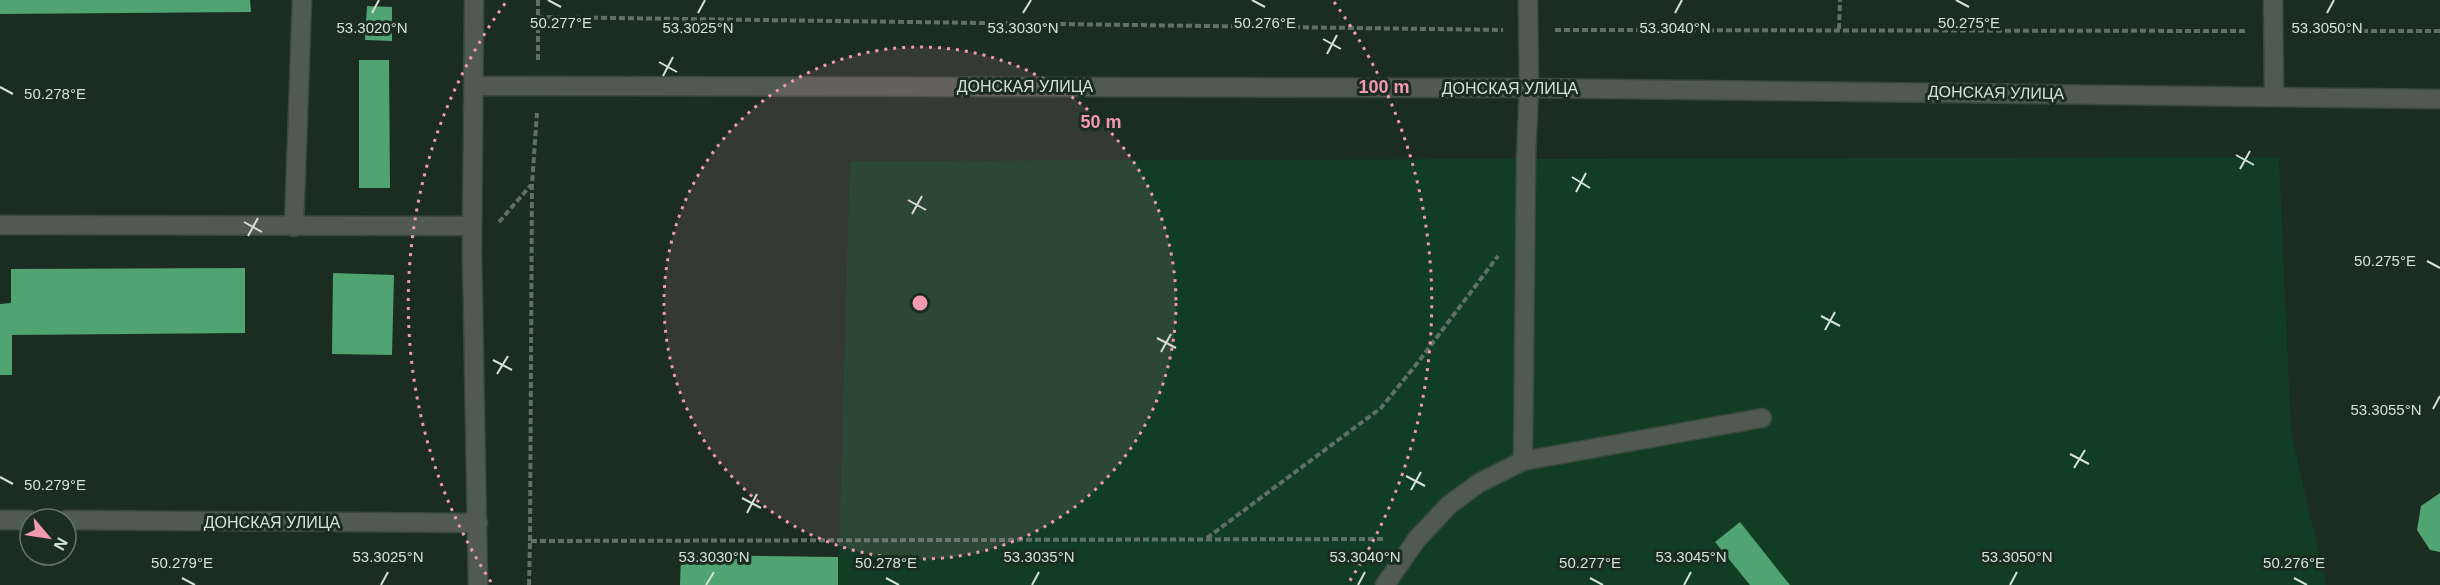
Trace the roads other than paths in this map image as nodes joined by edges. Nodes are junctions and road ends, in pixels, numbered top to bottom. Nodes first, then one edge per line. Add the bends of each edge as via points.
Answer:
1 (302, 0) edge
2 (474, 0) edge
3 (1528, 0) edge
4 (2273, 0) edge
5 (473, 86) junction
6 (1530, 88) junction
7 (2274, 95) junction
8 (2440, 99) edge
9 (0, 225) edge
10 (472, 226) junction
11 (294, 227) junction
12 (1762, 418) dead end
13 (1523, 461) junction
14 (0, 520) edge
15 (18, 520) edge
16 (78, 520) edge
17 (478, 523) junction
18 (478, 585) edge
19 (1385, 585) edge

1 - 11 street
2 - 5 street
3 - 6 street
4 - 7 street
5 - 6 street, ДОНСКАЯ УЛИЦА
5 - 10 street
6 - 7 street, ДОНСКАЯ УЛИЦА
6 - 13 street
7 - 8 street, ДОНСКАЯ УЛИЦА
9 - 11 street
10 - 11 street
10 - 17 street
12 - 13 street
13 - 19 street via 1479,483 1449,505 1417,539
14 - 15 street
16 - 17 street, ДОНСКАЯ УЛИЦА
17 - 18 street

